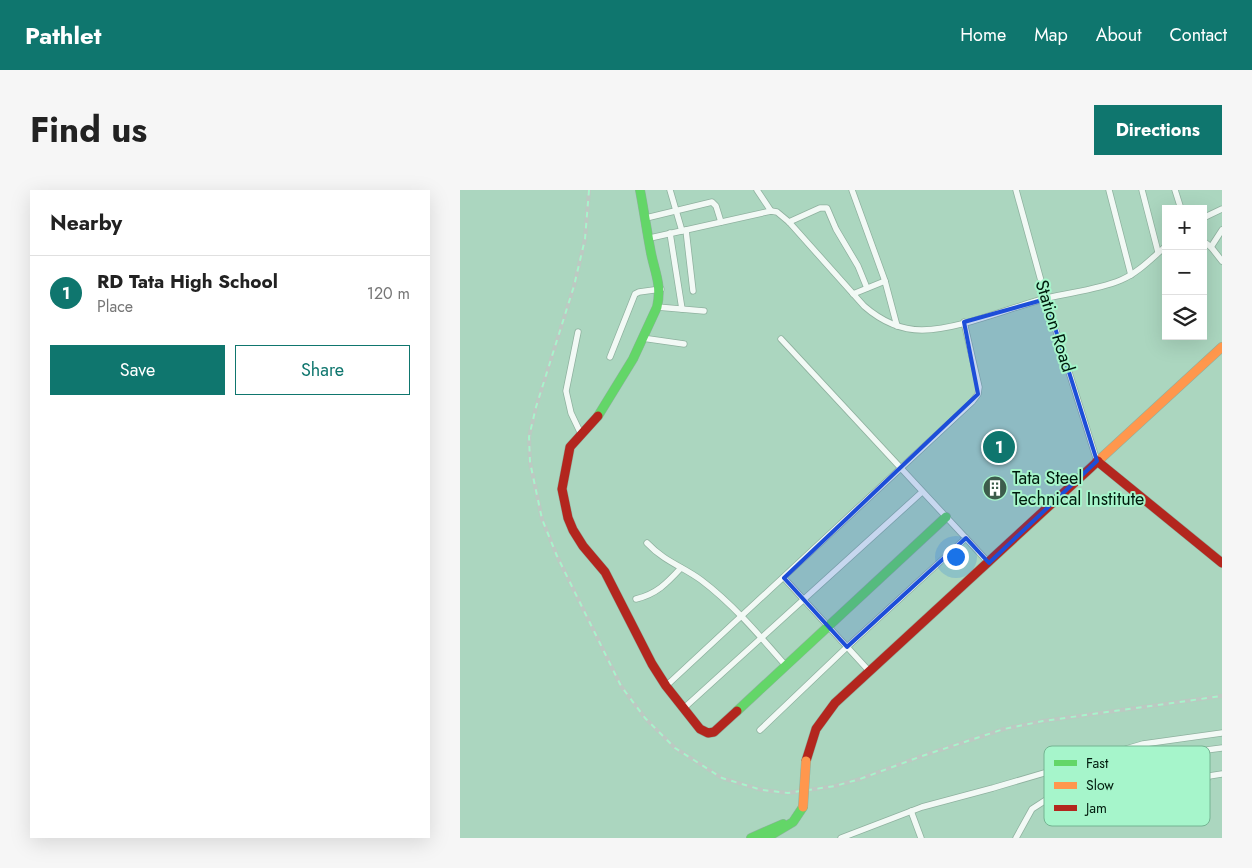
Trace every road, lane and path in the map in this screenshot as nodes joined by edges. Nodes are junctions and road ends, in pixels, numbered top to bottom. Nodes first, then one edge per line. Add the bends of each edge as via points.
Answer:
1 (640, 190) edge
2 (670, 190) edge
3 (757, 190) edge
4 (852, 190) edge
5 (1016, 190) edge
6 (1109, 190) edge
7 (1142, 190) edge
8 (1175, 190) edge
9 (1180, 205) edge
10 (1222, 209) edge
11 (676, 210) junction
12 (771, 212) junction
13 (1207, 216) edge
14 (646, 218) junction
15 (721, 222) junction
16 (789, 222) junction
17 (684, 230) junction
18 (1222, 230) edge
19 (670, 233) junction
20 (650, 238) junction
21 (1207, 244) edge
22 (1211, 247) junction
23 (1162, 249) edge
24 (1158, 252) junction
25 (1222, 261) edge
26 (1131, 275) junction
27 (884, 281) junction
28 (867, 288) junction
29 (661, 289) junction
30 (693, 291) dead end
31 (853, 294) junction
32 (1046, 298) junction
33 (657, 307) junction
34 (682, 310) junction
35 (704, 311) dead end
36 (964, 322) junction
37 (897, 326) junction
38 (578, 332) dead end
39 (642, 338) junction
40 (781, 339) dead end
41 (684, 344) dead end
42 (1222, 347) edge
43 (610, 357) dead end
44 (581, 434) junction
45 (1097, 461) junction
46 (902, 469) junction
47 (922, 492) junction
48 (946, 517) junction
49 (966, 538) junction
50 (647, 543) dead end
51 (989, 563) junction
52 (1222, 563) edge
53 (682, 568) junction
54 (784, 578) junction
55 (636, 599) dead end
56 (804, 600) junction
57 (741, 616) junction
58 (829, 627) junction
59 (761, 638) junction
60 (847, 647) junction
61 (786, 666) junction
62 (870, 672) junction
63 (666, 686) junction
64 (684, 708) junction
65 (760, 730) dead end
66 (1222, 733) edge
67 (1136, 746) edge
68 (1044, 773) edge
69 (1044, 801) edge
70 (912, 810) junction
71 (791, 822) junction
72 (751, 838) edge
73 (766, 838) edge
74 (840, 838) edge
75 (921, 838) edge
76 (1016, 838) edge

1 - 14 street
2 - 11 street
3 - 12 street
4 - 27 street
5 - 32 street, Station Road
6 - 26 street
7 - 24 street
8 - 9 street
10 - 13 street
11 - 14 street
11 - 15 street via 712,202
11 - 17 street
12 - 15 street
12 - 16 street via 777,212
14 - 20 street
15 - 17 street
16 - 28 street via 827,208
16 - 31 street
17 - 19 street
17 - 30 street
18 - 22 street
19 - 20 street
19 - 34 street
20 - 29 street
21 - 22 street
22 - 25 street
23 - 24 street
24 - 26 street
26 - 32 street via 1102,287
27 - 28 street
27 - 37 street
28 - 31 street
29 - 33 street
29 - 43 street via 639,292 633,297
31 - 37 street via 875,316
32 - 36 street
32 - 45 street, Station Road
33 - 34 street
33 - 39 street
34 - 35 street
36 - 37 street via 922,330
36 - 46 street via 978,380 978,394
38 - 44 street via 566,391 567,402
39 - 41 street
39 - 44 street via 626,373 603,410
40 - 46 street
42 - 45 street
44 - 63 street via 570,446 562,489 568,518 583,546 605,572
45 - 51 street
45 - 52 street
46 - 47 street
46 - 54 street
47 - 48 street
47 - 56 street
48 - 49 street
48 - 58 street
49 - 51 street
49 - 60 street
50 - 53 street via 663,558
51 - 62 street
53 - 55 street via 659,590
53 - 57 street
54 - 56 street
54 - 57 street
56 - 58 street
56 - 59 street
57 - 59 street
57 - 63 street
58 - 60 street
58 - 61 street
59 - 61 street
59 - 64 street
60 - 62 street
60 - 65 street
61 - 64 street via 714,732 700,729
62 - 71 street, bridge via 835,703 816,729 806,761 803,807 800,816
63 - 64 street
66 - 67 street
68 - 70 street
69 - 76 street via 1032,809
70 - 74 street
70 - 75 street
71 - 72 street
71 - 73 street

